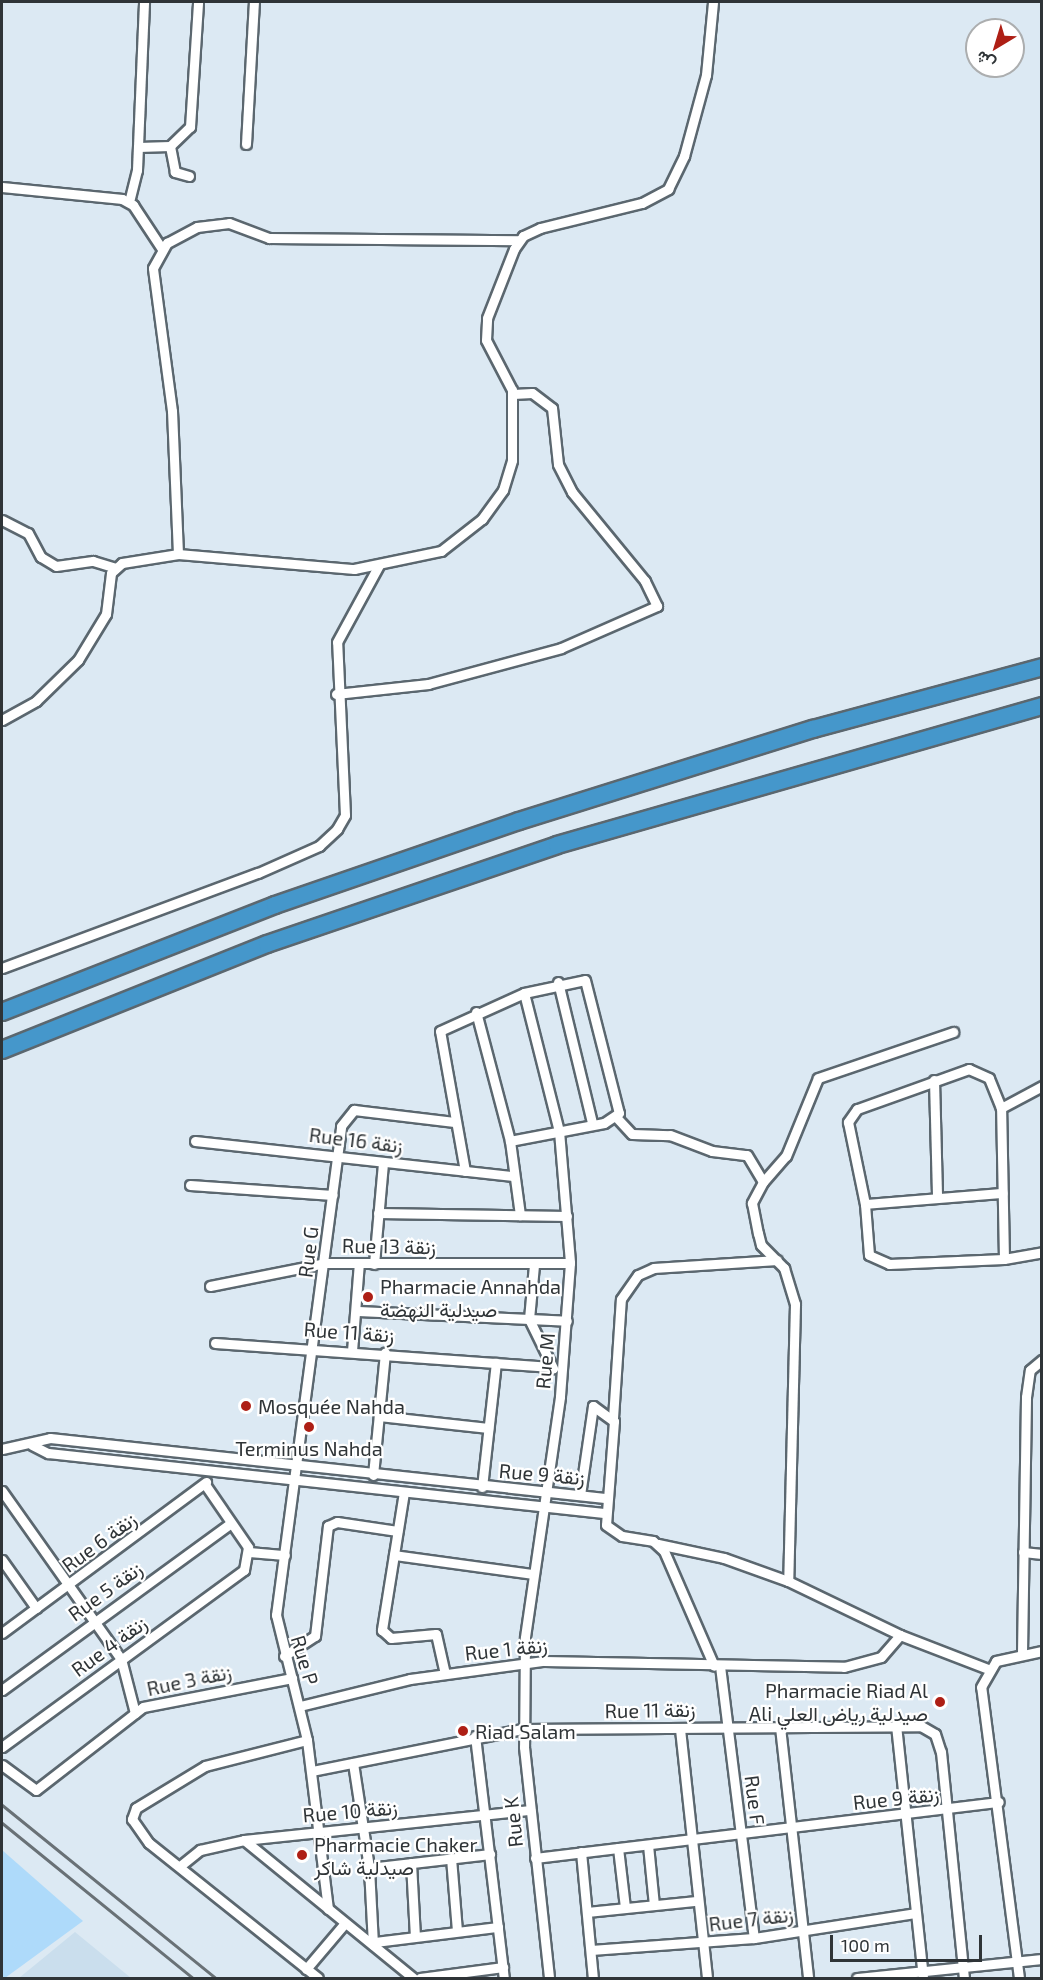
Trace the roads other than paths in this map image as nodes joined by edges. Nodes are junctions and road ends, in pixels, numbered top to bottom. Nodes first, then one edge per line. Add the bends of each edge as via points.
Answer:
1 (144, 2) edge
2 (198, 2) edge
3 (254, 2) edge
4 (713, 2) edge
5 (246, 144) dead end
6 (170, 146) junction
7 (138, 147) junction
8 (189, 176) dead end
9 (2, 187) edge
10 (129, 202) junction
11 (519, 240) junction
12 (162, 249) junction
13 (513, 394) junction
14 (2, 520) edge
15 (178, 554) junction
16 (380, 565) junction
17 (116, 568) junction
18 (1041, 667) edge
19 (336, 694) junction
20 (1041, 706) edge
21 (2, 720) edge
22 (2, 968) edge
23 (558, 982) junction
24 (524, 993) junction
25 (2, 1011) edge
26 (476, 1012) junction
27 (953, 1032) dead end
28 (2, 1050) edge
29 (934, 1080) junction
30 (1041, 1086) edge
31 (1001, 1107) junction
32 (616, 1117) junction
33 (454, 1122) junction
34 (592, 1123) junction
35 (560, 1131) junction
36 (195, 1141) dead end
37 (510, 1141) junction
38 (337, 1156) junction
39 (383, 1163) junction
40 (465, 1171) junction
41 (513, 1176) junction
42 (762, 1182) junction
43 (190, 1185) dead end
44 (1003, 1193) junction
45 (333, 1195) junction
46 (937, 1197) junction
47 (865, 1204) junction
48 (378, 1214) junction
49 (520, 1215) junction
50 (567, 1216) junction
51 (1041, 1252) edge
52 (1004, 1259) junction
53 (777, 1260) junction
54 (325, 1263) junction
55 (359, 1263) junction
56 (570, 1263) junction
57 (374, 1264) junction
58 (534, 1265) junction
59 (210, 1286) dead end
60 (358, 1311) junction
61 (529, 1319) junction
62 (567, 1322) junction
63 (215, 1343) dead end
64 (314, 1347) junction
65 (352, 1351) junction
66 (386, 1353) junction
67 (1041, 1360) edge
68 (496, 1363) junction
69 (551, 1367) junction
70 (561, 1370) junction
71 (379, 1416) junction
72 (302, 1422) joint
73 (614, 1423) junction
74 (488, 1428) junction
75 (32, 1445) junction
76 (2, 1449) edge
77 (296, 1464) junction
78 (208, 1471) junction
79 (373, 1475) junction
80 (295, 1479) junction
81 (206, 1486) junction
82 (482, 1487) junction
83 (2, 1491) edge
84 (404, 1492) junction
85 (545, 1492) junction
86 (580, 1495) junction
87 (605, 1498) junction
88 (543, 1506) junction
89 (604, 1513) junction
90 (231, 1522) junction
91 (397, 1531) junction
92 (658, 1544) junction
93 (249, 1552) junction
94 (1023, 1552) junction
95 (1041, 1554) edge
96 (285, 1555) junction
97 (394, 1555) junction
98 (2, 1560) edge
99 (533, 1574) junction
100 (788, 1581) junction
101 (68, 1587) junction
102 (36, 1608) junction
103 (93, 1622) junction
104 (2, 1633) edge
105 (900, 1635) junction
106 (1041, 1651) edge
107 (1022, 1653) junction
108 (284, 1656) junction
109 (121, 1659) junction
110 (527, 1662) junction
111 (717, 1666) junction
112 (988, 1669) junction
113 (445, 1674) junction
114 (292, 1678) junction
115 (2, 1690) edge
116 (300, 1706) junction
117 (135, 1713) junction
118 (896, 1725) junction
119 (728, 1727) junction
120 (780, 1727) junction
121 (523, 1729) junction
122 (680, 1729) junction
123 (475, 1736) junction
124 (307, 1740) junction
125 (2, 1747) edge
126 (353, 1763) junction
127 (2, 1765) edge
128 (312, 1772) junction
129 (999, 1802) junction
130 (530, 1810) junction
131 (947, 1810) junction
132 (486, 1815) junction
133 (905, 1815) junction
134 (364, 1827) junction
135 (793, 1828) junction
136 (318, 1832) junction
137 (742, 1835) junction
138 (244, 1840) junction
139 (691, 1840) junction
140 (648, 1845) junction
141 (618, 1848) junction
142 (581, 1852) junction
143 (490, 1854) junction
144 (451, 1858) junction
145 (535, 1858) junction
146 (411, 1863) junction
147 (180, 1866) junction
148 (369, 1868) junction
149 (696, 1901) junction
150 (654, 1905) junction
151 (625, 1908) junction
152 (328, 1909) junction
153 (587, 1912) junction
154 (915, 1913) junction
155 (345, 1923) junction
156 (498, 1928) junction
157 (801, 1930) junction
158 (458, 1932) junction
159 (415, 1936) junction
160 (754, 1938) junction
161 (374, 1943) junction
162 (703, 1943) junction
163 (591, 1950) junction
164 (1041, 1959) edge
165 (1017, 1962) junction
166 (503, 1967) junction
167 (963, 1967) junction
168 (306, 1969) junction
169 (922, 1976) edge
170 (318, 1978) edge
171 (413, 1978) edge
172 (420, 1978) edge
173 (504, 1978) edge
174 (549, 1978) edge
175 (593, 1978) edge
176 (707, 1978) edge
177 (808, 1978) edge
178 (857, 1978) edge
179 (964, 1978) edge
180 (1019, 1978) edge

1 - 7 street
2 - 6 street via 190,127
3 - 5 street
4 - 11 street via 706,75 684,156 668,189 653,200 556,221
6 - 7 street
6 - 8 street via 175,172
7 - 10 street
9 - 10 street
10 - 12 street
11 - 12 street via 269,238 229,223 197,227
11 - 13 street via 487,318 486,340
12 - 15 street via 153,268 172,411
13 - 16 street via 512,460 494,506 441,551
13 - 19 street via 532,393 552,408 558,464 572,492 645,581 657,606 561,648 428,684
14 - 17 street via 28,533 41,557 56,566 93,561
15 - 16 street via 328,570
15 - 17 street via 131,560
16 - 19 street via 337,642
17 - 21 street via 109,581 106,614 78,660 36,701
18 - 25 highway via 813,729 519,821 275,905
19 - 22 street via 345,815 319,846
20 - 28 highway via 557,845 267,944
23 - 24 street
23 - 32 street via 585,980 619,1099
23 - 34 street
24 - 26 street
24 - 35 street, Rue M
26 - 33 street via 442,1028 440,1050
26 - 37 street
27 - 42 street via 818,1078 786,1156
29 - 31 street via 978,1069 993,1082
29 - 46 street
29 - 47 street via 862,1106 850,1118
30 - 31 street
31 - 44 street
32 - 34 street
32 - 42 street via 632,1134 670,1135 712,1151 747,1155
33 - 38 street, Rue G via 370,1110 346,1114
33 - 40 street
34 - 35 street
35 - 37 street
35 - 50 street, Rue M
36 - 38 street, Rue 16 زنقة
37 - 41 street
38 - 39 street, Rue 16 زنقة
38 - 45 street, Rue G
39 - 40 street, Rue 16 زنقة
39 - 48 street
40 - 41 street, Rue 16 زنقة
41 - 49 street
42 - 53 street via 752,1203 754,1216 761,1245
43 - 45 street
44 - 46 street
44 - 52 street
45 - 54 street, Rue G
46 - 47 street
47 - 52 street via 864,1243 869,1255 880,1263
48 - 49 street
48 - 57 street
49 - 50 street
50 - 56 street, Rue M
51 - 52 street
53 - 73 street via 654,1268 638,1275 621,1299
53 - 100 street via 791,1281 795,1304
54 - 55 street, Rue 13 زنقة
54 - 59 street, Rue 13 زنقة
54 - 64 street, Rue G
55 - 57 street, Rue 13 زنقة
55 - 60 street
56 - 58 street, Rue 13 زنقة
56 - 62 street, Rue M
57 - 58 street, Rue 13 زنقة
58 - 61 street
60 - 61 street
60 - 65 street
61 - 62 street
61 - 69 street
62 - 70 street, Rue M
63 - 64 street, Rue 11 زنقة
64 - 65 street, Rue 11 زنقة
64 - 72 street, Rue G
65 - 66 street, Rue 11 زنقة
66 - 68 street, Rue 11 زنقة
66 - 71 street
67 - 94 street via 1030,1370 1026,1397
68 - 69 street, Rue 11 زنقة
68 - 74 street
69 - 70 street, Rue 11 زنقة
70 - 85 street, Rue M
71 - 74 street
71 - 79 street
72 - 77 street, Rue P
73 - 86 street via 593,1406
73 - 87 street
74 - 82 street
75 - 76 street, Rue 9 زنقة
75 - 77 street, Rue 9 زنقة via 50,1438
75 - 78 street, Rue 9 زنقة via 48,1453
77 - 79 street, Rue 9 زنقة
77 - 80 street, Rue P
78 - 80 street, Rue 9 زنقة
78 - 81 street
79 - 82 street, Rue 9 زنقة
80 - 84 street, Rue 9 زنقة
80 - 96 street, Rue P
81 - 90 street
81 - 101 street, Rue 6 زنقة
82 - 85 street, Rue 9 زنقة
83 - 101 street
84 - 88 street, Rue 9 زنقة
84 - 91 street
85 - 86 street, Rue 9 زنقة
85 - 88 street, Rue M
86 - 87 street, Rue 9 زنقة
87 - 89 street, Rue 9 زنقة
88 - 89 street, Rue 9 زنقة
88 - 99 street, Rue M
89 - 92 street via 612,1532
90 - 93 street
90 - 103 street, Rue 5 زنقة
91 - 97 street
91 - 108 street via 337,1522 328,1527 317,1632
92 - 100 street via 724,1558
92 - 111 street, Rue F
93 - 96 street
93 - 109 street, Rue 4 زنقة via 238,1574
94 - 95 street
94 - 107 street
96 - 108 street, Rue P via 276,1615
97 - 99 street
97 - 113 street via 382,1632 391,1638 436,1634
98 - 102 street
99 - 110 street, Rue M
100 - 105 street
101 - 102 street, Rue 6 زنقة
101 - 103 street
102 - 104 street, Rue 6 زنقة
103 - 109 street
103 - 115 street, Rue 5 زنقة
105 - 111 street, Rue 1 زنقة via 881,1657 865,1664
105 - 112 street
106 - 107 street
107 - 112 street
108 - 114 street, Rue P
109 - 117 street
109 - 125 street, Rue 4 زنقة
110 - 111 street, Rue 1 زنقة
110 - 113 street, Rue 1 زنقة
110 - 121 street, Rue K
111 - 119 street, Rue F
112 - 129 street via 981,1687
113 - 116 street, Rue 1 زنقة
114 - 116 street, Rue P
114 - 117 street, Rue 3 زنقة via 152,1704
116 - 124 street, Rue P
117 - 127 street, Rue 3 زنقة via 47,1784 31,1789
118 - 120 street, Rue 11 زنقة
118 - 131 street, Rue 11 زنقة via 930,1729 941,1752
118 - 133 street
119 - 120 street, Rue 11 زنقة
119 - 122 street, Rue 11 زنقة
119 - 137 street, Rue F
120 - 135 street
121 - 122 street, Rue 11 زنقة
121 - 123 street, Rue 11 زنقة
121 - 130 street, Rue K
122 - 139 street
123 - 126 street, Rue 11 زنقة
123 - 132 street
124 - 128 street, Rue P
124 - 147 street via 221,1760 135,1811 134,1825
126 - 128 street, Rue 11 زنقة
126 - 134 street
128 - 136 street, Rue P
129 - 131 street, Rue 9 زنقة
129 - 165 street
130 - 132 street, Rue 10 زنقة
130 - 145 street, Rue K
131 - 133 street, Rue 9 زنقة
131 - 167 street
132 - 134 street, Rue 10 زنقة
132 - 143 street
133 - 135 street, Rue 9 زنقة
133 - 154 street
134 - 136 street, Rue 10 زنقة
134 - 148 street
135 - 137 street, Rue 9 زنقة
135 - 157 street
136 - 138 street, Rue 10 زنقة
136 - 152 street, Rue P
137 - 139 street, Rue 9 زنقة
137 - 160 street, Rue F
138 - 147 street, Rue 10 زنقة via 200,1850
138 - 152 street
139 - 140 street, Rue 9 زنقة
139 - 149 street
140 - 141 street, Rue 9 زنقة
140 - 150 street
141 - 142 street, Rue 9 زنقة
141 - 151 street
142 - 145 street, Rue 9 زنقة
142 - 153 street
143 - 144 street
143 - 156 street
144 - 146 street
144 - 158 street
145 - 174 street, Rue K
146 - 148 street
146 - 159 street
147 - 168 street
148 - 161 street
149 - 150 street
149 - 162 street
150 - 151 street
151 - 153 street
152 - 155 street
153 - 163 street
154 - 157 street, Rue 7 زنقة
154 - 169 street
155 - 161 street
155 - 168 street
156 - 158 street
156 - 166 street
157 - 160 street, Rue 7 زنقة
157 - 177 street
158 - 159 street
159 - 161 street
160 - 162 street, Rue 7 زنقة
161 - 171 street
162 - 163 street, Rue 7 زنقة
162 - 176 street
163 - 175 street
164 - 165 street
165 - 167 street
165 - 180 street
166 - 172 street
166 - 173 street
167 - 169 street
167 - 179 street
168 - 170 street
169 - 178 street

